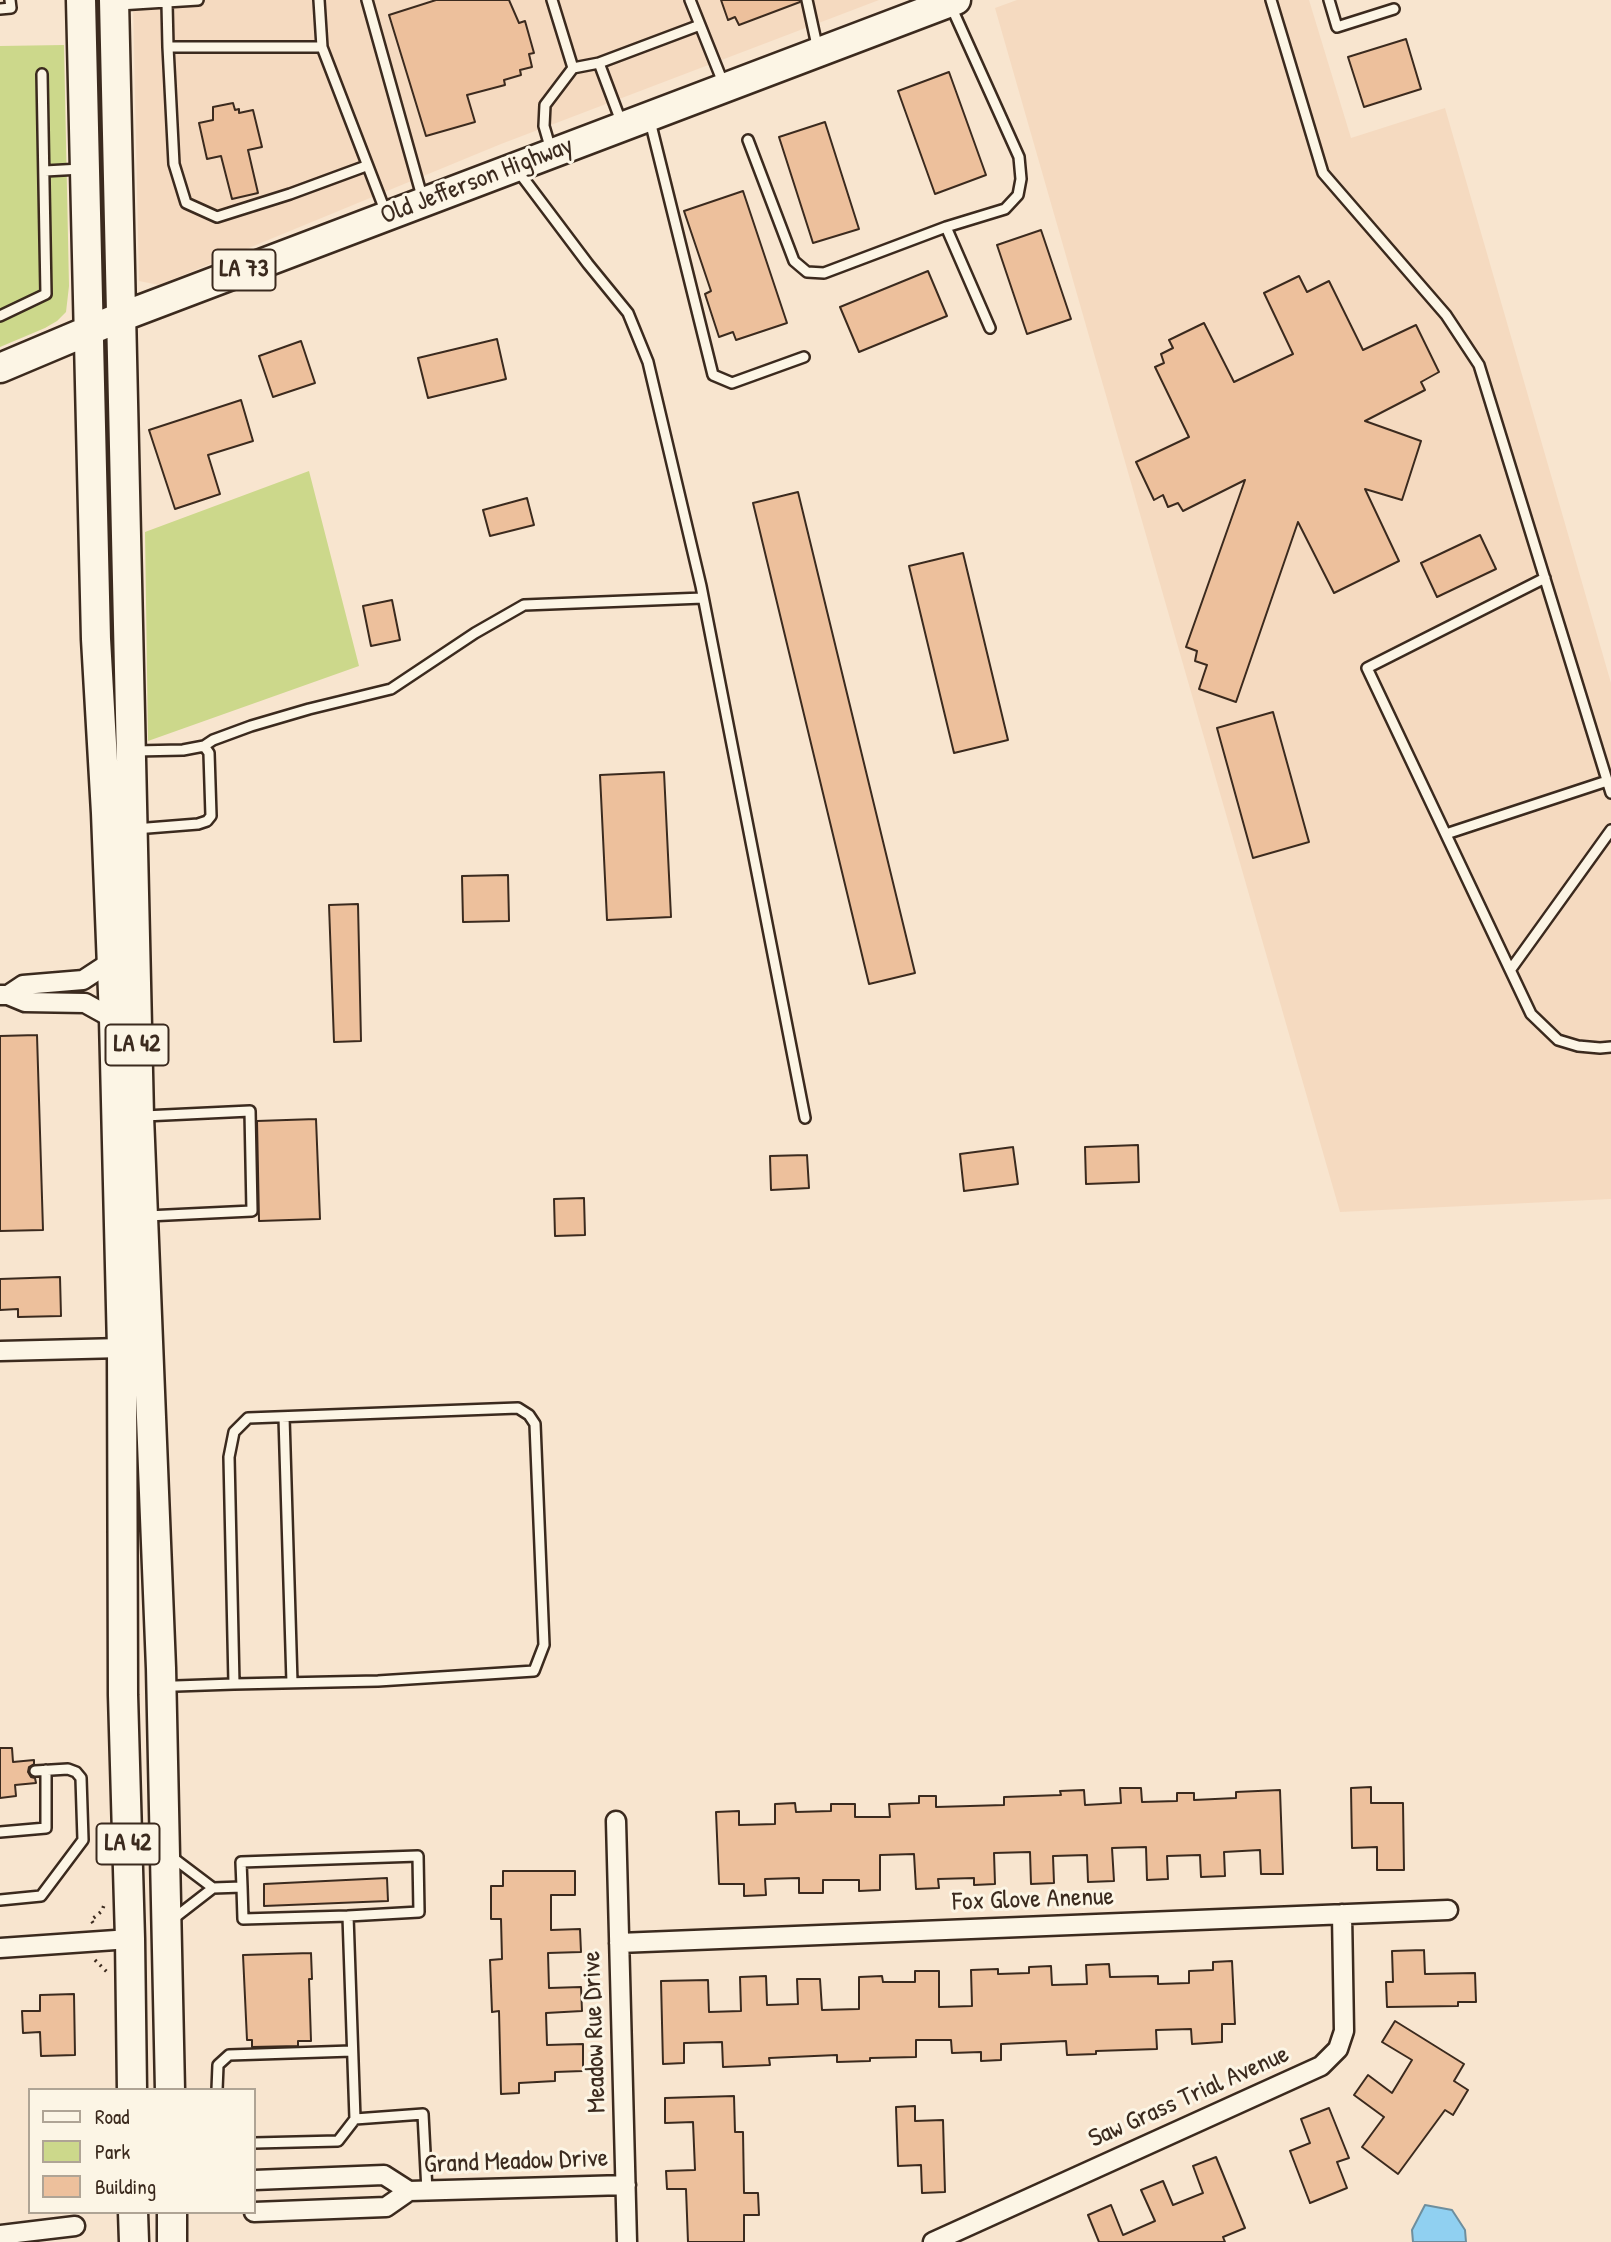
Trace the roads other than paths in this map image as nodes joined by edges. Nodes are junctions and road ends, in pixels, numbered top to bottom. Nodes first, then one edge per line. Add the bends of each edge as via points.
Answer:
1 (81, 0) edge
2 (198, 0) edge
3 (319, 0) edge
4 (367, 0) edge
5 (552, 0) edge
6 (690, 0) edge
7 (807, 0) edge
8 (1270, 0) edge
9 (1329, 0) edge
10 (953, 1) edge
11 (114, 2) edge
12 (167, 3) junction
13 (11, 4) edge
14 (0, 9) edge
15 (1394, 9) dead end
16 (700, 25) junction
17 (169, 47) junction
18 (322, 47) junction
19 (819, 52) junction
20 (600, 63) junction
21 (573, 68) junction
22 (41, 74) dead end
23 (725, 87) junction
24 (649, 116) junction
25 (622, 126) junction
26 (748, 140) dead end
27 (552, 153) junction
28 (366, 166) junction
29 (515, 167) junction
30 (84, 169) junction
31 (45, 171) junction
32 (423, 202) junction
33 (386, 216) junction
34 (946, 227) junction
35 (0, 316) edge
36 (121, 317) junction
37 (990, 328) dead end
38 (87, 332) junction
39 (804, 357) dead end
40 (0, 368) edge
41 (1545, 578) junction
42 (703, 598) junction
43 (204, 746) junction
44 (129, 751) junction
45 (1607, 781) junction
46 (1611, 793) edge
47 (131, 829) junction
48 (1611, 830) edge
49 (1446, 834) junction
50 (112, 961) junction
51 (1511, 969) junction
52 (69, 982) junction
53 (4, 995) edge
54 (69, 1001) junction
55 (114, 1019) junction
56 (1611, 1047) edge
57 (139, 1116) junction
58 (805, 1118) dead end
59 (144, 1216) junction
60 (122, 1348) junction
61 (0, 1351) edge
62 (284, 1417) junction
63 (292, 1683) junction
64 (234, 1684) junction
65 (161, 1687) junction
66 (46, 1770) junction
67 (35, 1771) dead end
68 (616, 1821) dead end
69 (0, 1832) edge
70 (165, 1852) junction
71 (242, 1887) junction
72 (213, 1888) junction
73 (0, 1900) edge
74 (1448, 1910) dead end
75 (1342, 1914) junction
76 (348, 1916) junction
77 (166, 1925) junction
78 (130, 1939) junction
79 (619, 1943) junction
80 (0, 1948) edge
81 (352, 2052) junction
82 (132, 2088) edge
83 (152, 2088) edge
84 (170, 2088) edge
85 (217, 2088) edge
86 (355, 2119) junction
87 (256, 2143) edge
88 (304, 2178) junction
89 (256, 2180) edge
90 (626, 2185) junction
91 (418, 2191) junction
92 (305, 2210) junction
93 (256, 2211) edge
94 (133, 2214) edge
95 (172, 2214) edge
96 (75, 2226) dead end
97 (0, 2235) edge
98 (134, 2242) edge
99 (172, 2242) edge
100 (627, 2242) edge
101 (933, 2242) edge

1 - 30 main road, LA 42
2 - 12 lane
3 - 18 lane
4 - 32 lane
5 - 21 lane
6 - 16 lane
7 - 19 lane
8 - 41 lane via 1323,173 1446,315 1479,365
9 - 15 lane via 1337,27
10 - 19 main road, Old Jefferson Highway / LA 73
10 - 34 lane via 1019,157 1021,179 1018,195 1005,209
11 - 12 lane
11 - 36 main road, LA 42
12 - 17 lane
13 - 14 lane
16 - 20 lane
16 - 23 lane
17 - 18 lane
17 - 28 lane via 174,164 186,203 217,217
18 - 28 lane
19 - 23 main road, Old Jefferson Highway / LA 73
20 - 21 lane
20 - 25 lane
21 - 27 lane via 545,106 544,127
22 - 31 lane
23 - 24 main road, Old Jefferson Highway / LA 73
24 - 25 main road, Old Jefferson Highway / LA 73
24 - 39 lane via 713,375 732,383
25 - 27 main road, Old Jefferson Highway / LA 73
26 - 34 lane via 794,261 807,272 824,273
27 - 29 main road, Old Jefferson Highway / LA 73
28 - 33 lane
29 - 32 main road, Old Jefferson Highway / LA 73
29 - 42 lane via 628,313 648,362
30 - 31 lane
30 - 38 main road, LA 42
31 - 35 lane via 46,294
32 - 33 main road, Old Jefferson Highway / LA 73
33 - 36 main road, Old Jefferson Highway / LA 73
34 - 37 lane
36 - 38 main road, Old Jefferson Highway / LA 73
36 - 44 main road, LA 42
38 - 40 main road, Old Jefferson Highway / LA 73
38 - 50 main road, LA 42
41 - 45 lane
41 - 49 lane via 1367,668
42 - 43 lane via 524,605 391,689 261,723
42 - 58 lane
43 - 44 lane
43 - 47 lane via 209,753 211,816 198,824
44 - 47 main road, LA 42
45 - 46 lane
45 - 49 lane
47 - 57 main road, LA 42
48 - 51 lane
49 - 51 lane
50 - 52 street via 83,980
50 - 55 main road, LA 42
51 - 56 lane via 1531,1014 1558,1040
52 - 53 street via 23,985
52 - 54 lane
53 - 54 street via 25,1002
54 - 55 street via 85,1003
55 - 60 main road, LA 42
57 - 59 main road, LA 42
57 - 59 lane via 250,1111 252,1211
59 - 65 main road, LA 42
60 - 61 street
60 - 78 main road, LA 42 via 123,1695
62 - 63 lane
62 - 63 lane via 518,1408 528,1415 535,1424 544,1645 534,1671
62 - 64 lane via 248,1419 234,1432 229,1457
63 - 64 lane
64 - 65 lane
65 - 70 main road, LA 42
66 - 67 lane
66 - 69 lane via 46,1828
66 - 73 lane via 68,1769 81,1778 83,1840 41,1896
68 - 79 street, Meadow Rue Drive
70 - 72 lane
70 - 77 main road, LA 42
71 - 72 lane
71 - 76 lane via 243,1919
71 - 76 lane via 241,1862 418,1856 419,1912
72 - 77 lane
74 - 75 street, Fox Glove Anenue
75 - 79 street, Fox Glove Anenue
75 - 101 street, Saw Grass Trial Avenue via 1344,2031 1338,2049 1321,2066
76 - 81 lane
77 - 84 main road, LA 42
78 - 80 street
78 - 82 main road, LA 42
78 - 83 main road via 139,1941 149,1956
79 - 90 street, Meadow Rue Drive
81 - 85 lane via 229,2055 218,2065
81 - 86 lane
86 - 87 lane via 338,2141
86 - 91 lane via 423,2114
88 - 89 street, Grand Meadow Drive
88 - 91 street, Grand Meadow Drive via 384,2175
88 - 92 street
90 - 91 street, Grand Meadow Drive
90 - 100 street, Meadow Rue Drive
91 - 92 street, Grand Meadow Drive via 386,2207
92 - 93 street, Grand Meadow Drive
94 - 98 main road
95 - 99 main road
96 - 97 street

